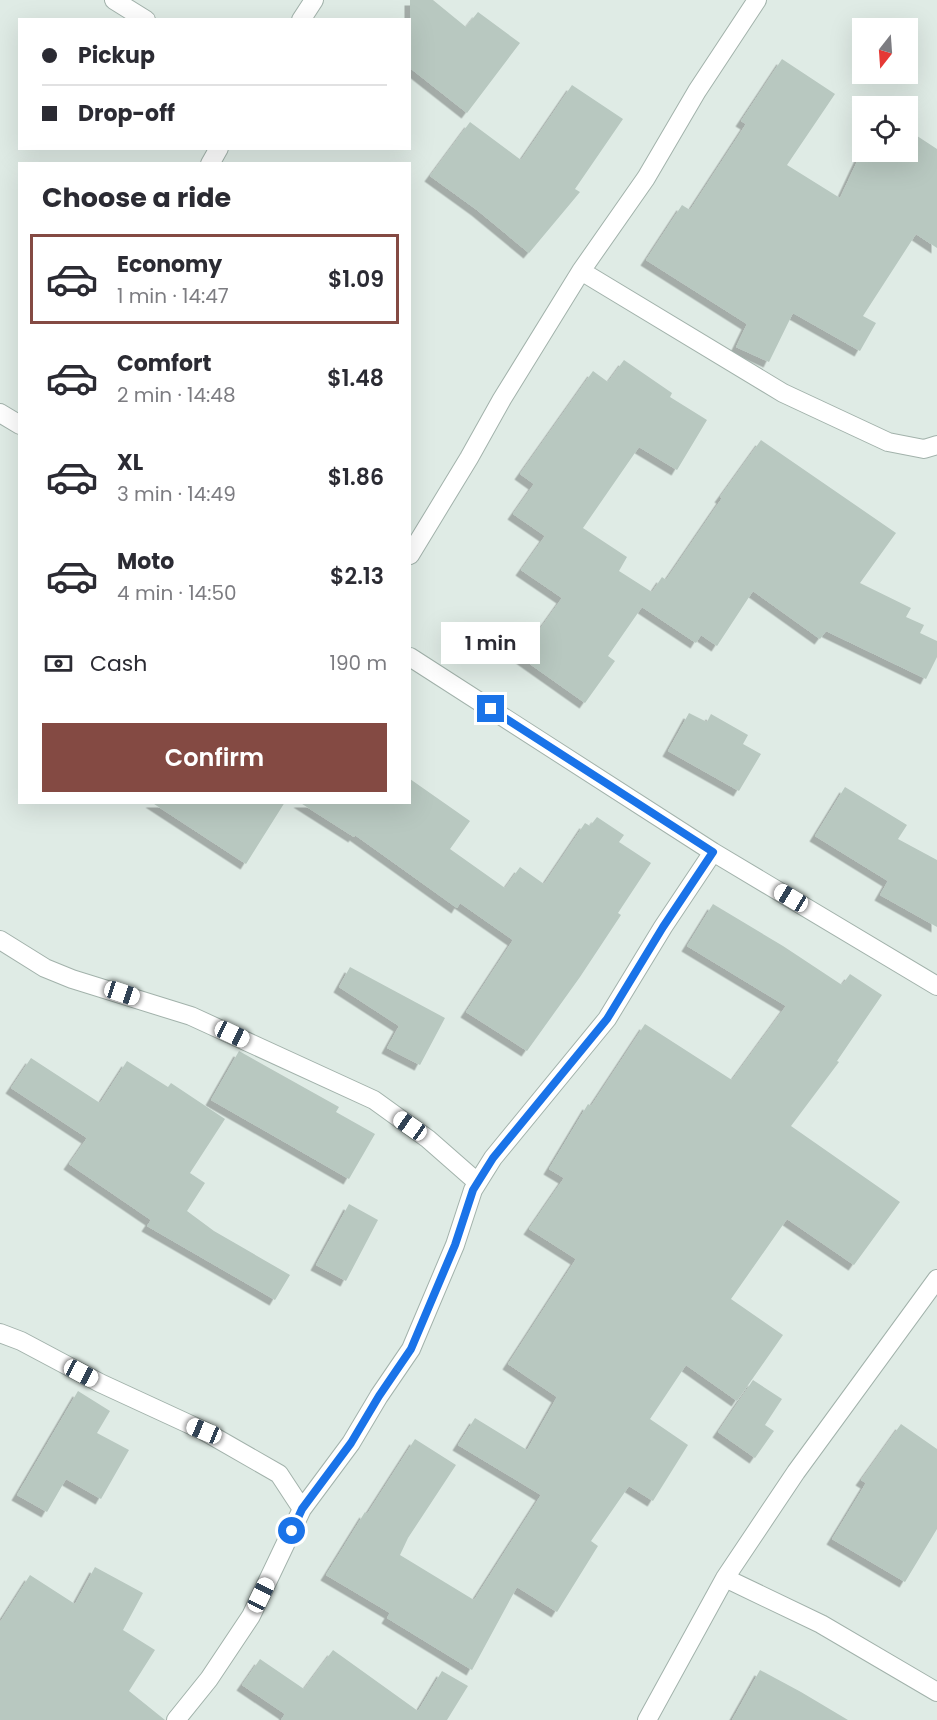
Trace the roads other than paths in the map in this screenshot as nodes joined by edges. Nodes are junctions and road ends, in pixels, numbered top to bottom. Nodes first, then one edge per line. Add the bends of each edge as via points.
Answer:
1 (114, 0) edge
2 (314, 0) edge
3 (757, 0) edge
4 (143, 18) edge
5 (302, 18) edge
6 (581, 271) junction
7 (0, 413) edge
8 (18, 424) edge
9 (937, 445) edge
10 (411, 553) edge
11 (411, 658) edge
12 (713, 852) junction
13 (0, 940) edge
14 (937, 986) edge
15 (477, 1182) junction
16 (937, 1279) edge
17 (0, 1333) edge
18 (302, 1509) junction
19 (725, 1578) junction
20 (937, 1692) edge
21 (177, 1720) edge
22 (646, 1720) edge

1 - 4 street
2 - 5 street
3 - 6 street via 646,178
6 - 9 street via 783,393 888,442 924,448
6 - 10 street
7 - 8 street
11 - 12 street
12 - 14 street
12 - 15 street via 607,1019
13 - 15 street via 45,968 191,1016 374,1100 428,1139
15 - 18 street via 411,1349 351,1443
16 - 19 street via 796,1472
17 - 18 street via 204,1431 279,1474
18 - 21 street via 251,1616
19 - 20 street via 821,1624
19 - 22 street

